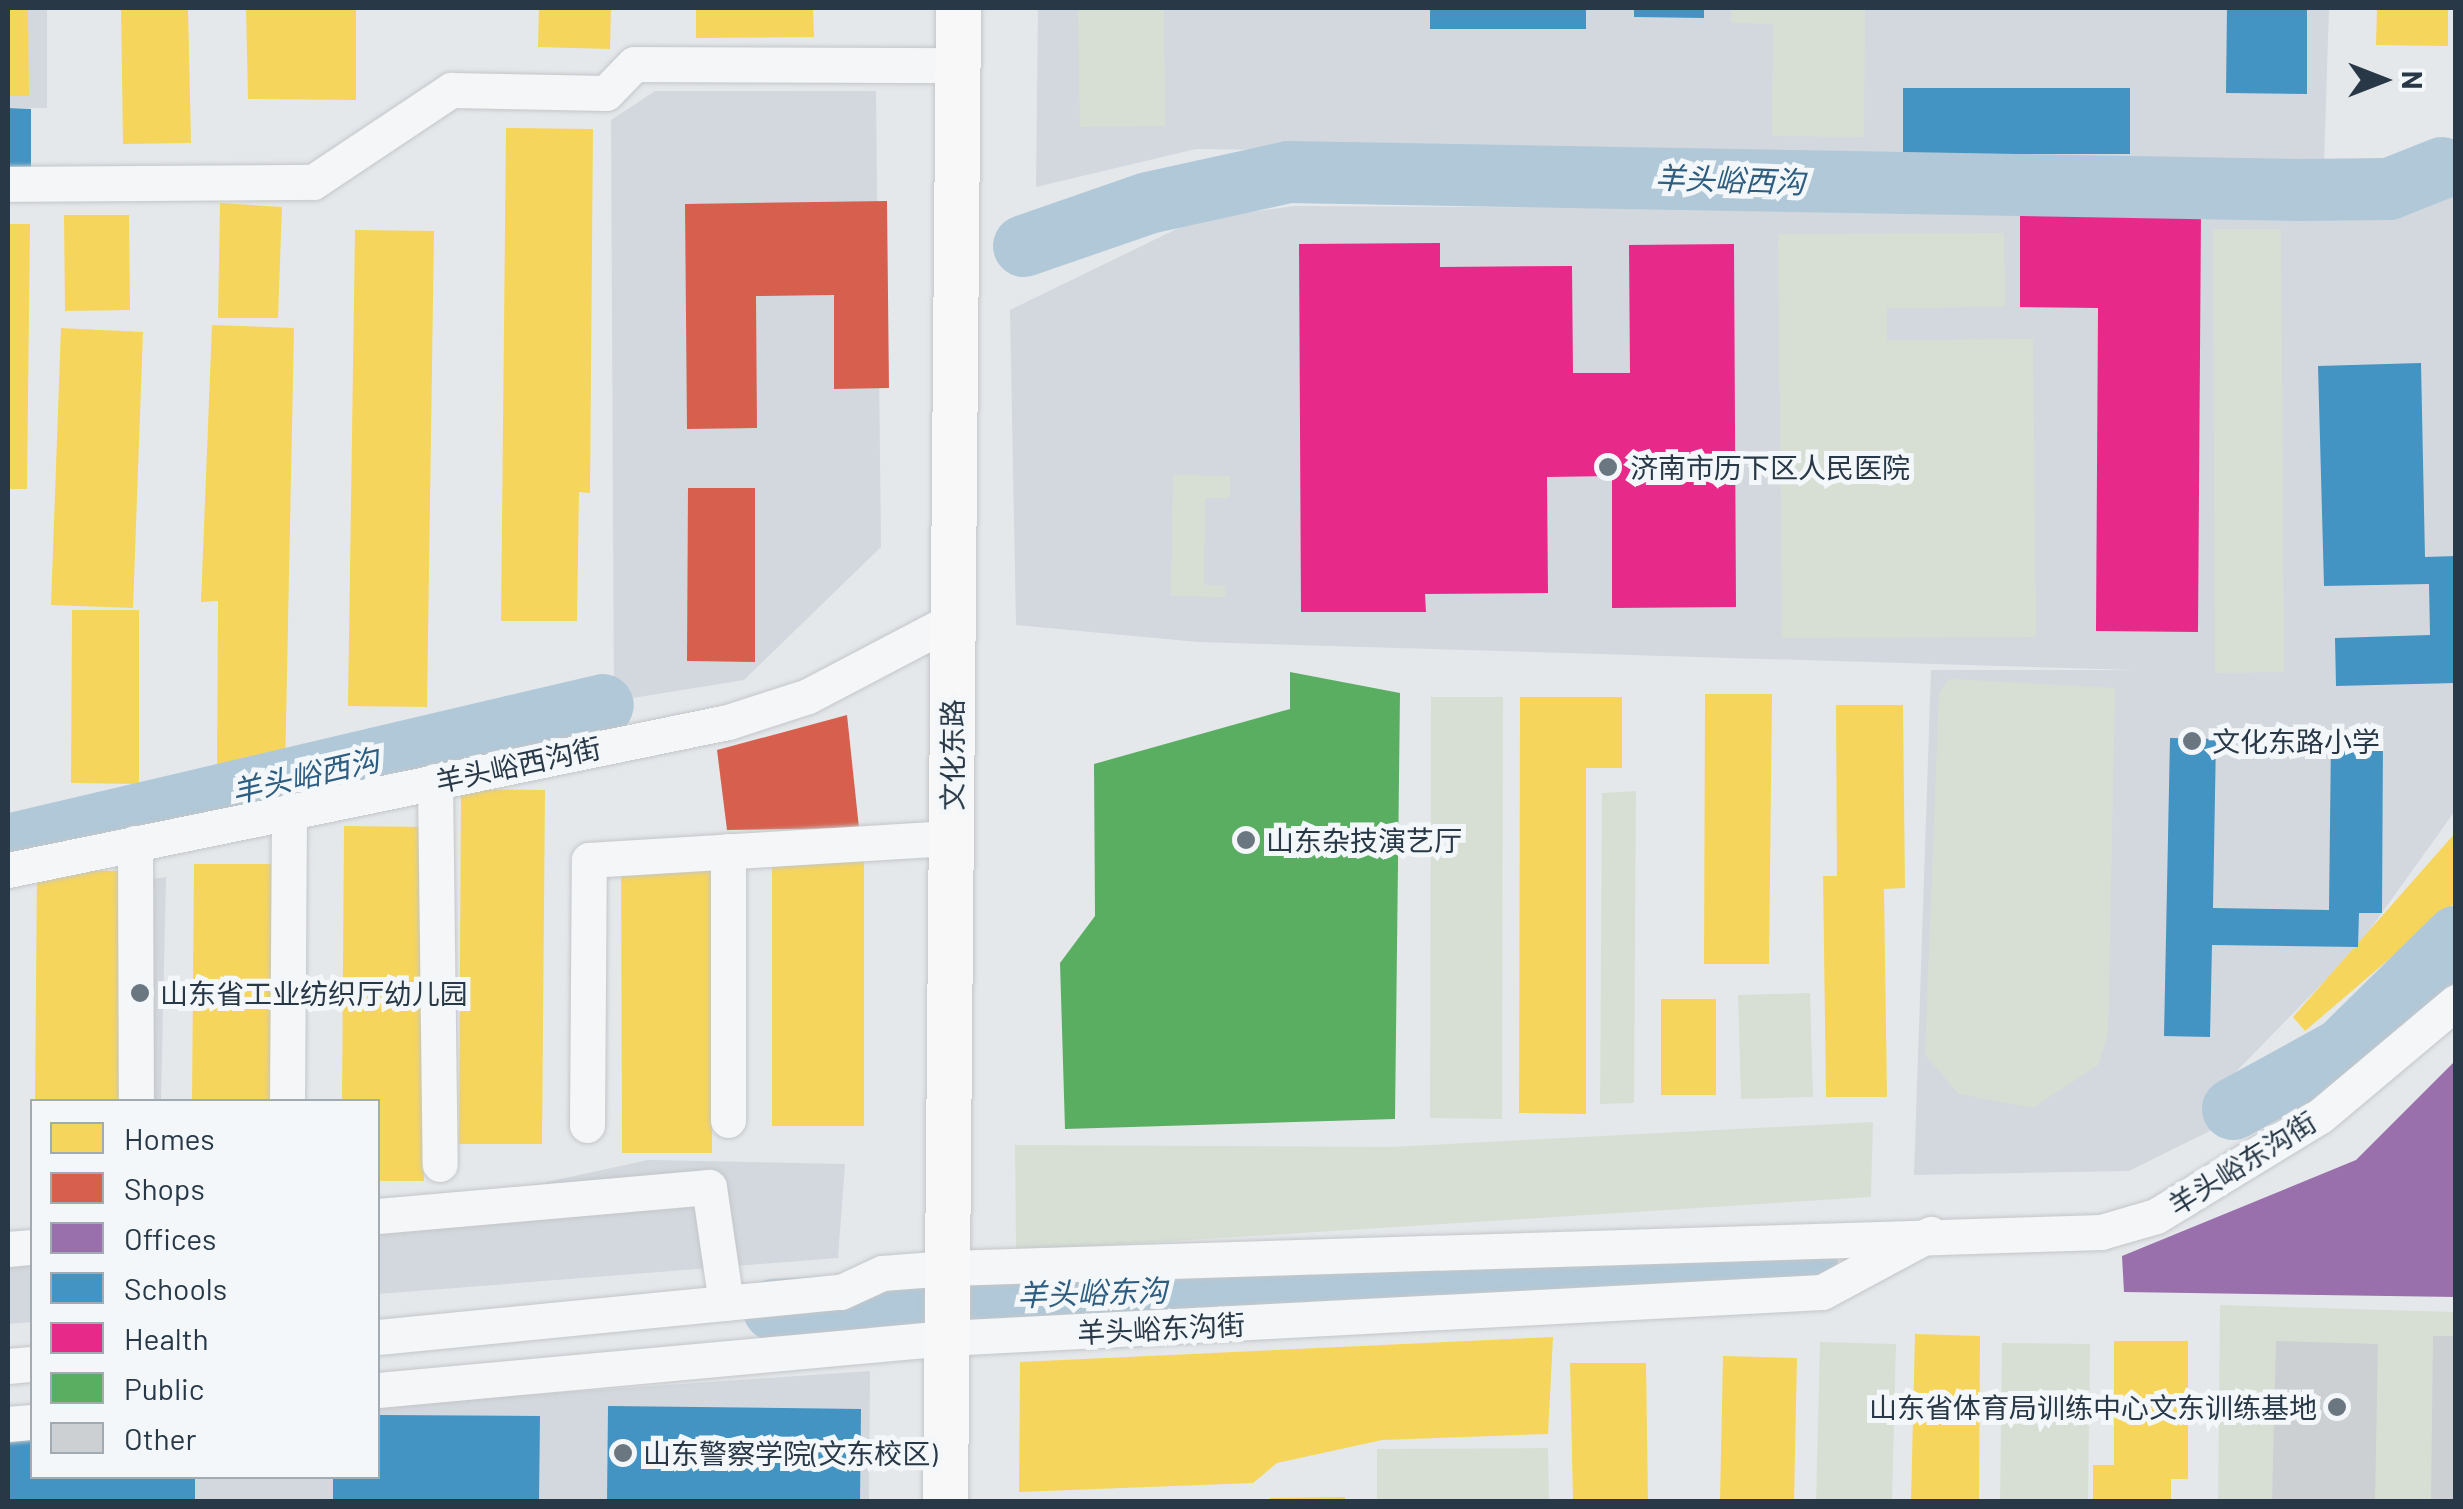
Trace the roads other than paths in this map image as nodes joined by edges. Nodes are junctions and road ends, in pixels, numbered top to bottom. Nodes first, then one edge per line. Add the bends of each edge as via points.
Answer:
1 (958, 8) edge
2 (958, 65) junction
3 (18, 184) edge
4 (954, 620) junction
5 (435, 781) junction
6 (290, 811) junction
7 (952, 838) junction
8 (134, 843) junction
9 (728, 851) junction
10 (8, 870) edge
11 (2456, 1002) edge
12 (136, 1099) edge
13 (287, 1099) edge
14 (728, 1120) dead end
15 (588, 1125) dead end
16 (440, 1164) dead end
17 (380, 1216) edge
18 (1931, 1234) junction
19 (948, 1268) junction
20 (726, 1304) junction
21 (380, 1338) edge
22 (947, 1338) junction
23 (380, 1390) edge
24 (944, 1502) edge

1 - 2 main road, 文化东路
2 - 3 street via 634,64 606,92 451,90 314,182
2 - 4 main road, 文化东路
4 - 5 street, 羊头峪西沟街 via 808,696 728,722
4 - 7 main road, 文化东路
5 - 6 street, 羊头峪西沟街
5 - 16 street
6 - 8 street, 羊头峪西沟街
6 - 13 street
7 - 9 street
7 - 19 main road, 文化东路
8 - 10 street, 羊头峪西沟街
8 - 12 street
9 - 14 street
9 - 15 street via 588,860
11 - 18 street, 羊头峪东沟街 via 2320,1116 2156,1216 2101,1232
17 - 20 street via 710,1187
18 - 19 street, 羊头峪东沟街
18 - 22 street, 羊头峪东沟街 via 1822,1292
19 - 20 street, 羊头峪东沟街
19 - 22 main road, 文化东路
20 - 21 street, 羊头峪东沟街
22 - 23 street, 羊头峪东沟街
22 - 24 main road, 文化东路

